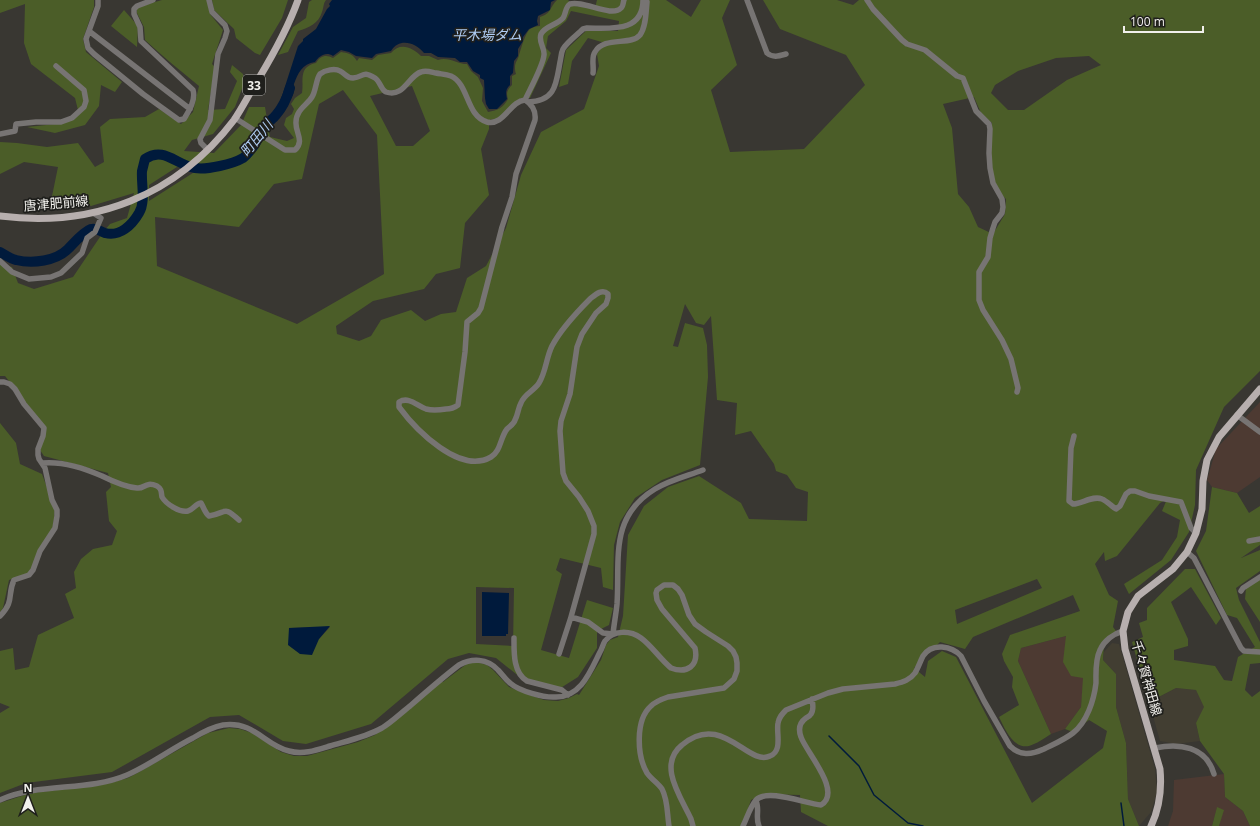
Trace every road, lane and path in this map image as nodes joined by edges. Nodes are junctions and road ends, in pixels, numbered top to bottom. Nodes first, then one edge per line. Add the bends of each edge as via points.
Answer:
1 (98, 0) edge
2 (141, 0) edge
3 (209, 0) edge
4 (298, 0) edge
5 (624, 0) edge
6 (643, 0) edge
7 (747, 0) edge
8 (867, 0) edge
9 (151, 1) edge
10 (88, 31) junction
11 (786, 54) dead end
12 (56, 66) dead end
13 (593, 73) dead end
14 (526, 101) junction
15 (190, 109) junction
16 (235, 118) junction
17 (0, 134) edge
18 (208, 150) junction
19 (93, 213) junction
20 (0, 216) edge
21 (0, 261) edge
22 (0, 382) edge
23 (1260, 388) edge
24 (1017, 392) dead end
25 (1237, 415) junction
26 (1260, 432) edge
27 (1074, 436) dead end
28 (42, 463) junction
29 (703, 470) dead end
30 (239, 520) dead end
31 (1196, 533) junction
32 (1260, 539) edge
33 (1249, 541) dead end
34 (1187, 552) junction
35 (1260, 577) edge
36 (1241, 591) dead end
37 (0, 616) edge
38 (571, 617) junction
39 (1123, 631) junction
40 (613, 634) junction
41 (514, 638) dead end
42 (1260, 652) edge
43 (559, 654) dead end
44 (568, 695) junction
45 (812, 699) junction
46 (1155, 748) junction
47 (1214, 774) dead end
48 (0, 800) edge
49 (756, 801) junction
50 (668, 826) edge
51 (693, 826) edge
52 (743, 826) edge
53 (759, 826) edge
54 (1151, 826) edge

1 - 10 street
2 - 9 street
3 - 18 street via 212,12 225,25 226,30 218,54 210,120 200,139
4 - 16 main road, 唐津肥前線 / 33 via 283,37
5 - 14 street via 622,8 617,11 577,3 570,4 563,18 542,33 540,38 544,48 543,60
6 - 13 street via 647,2 646,20 640,35 634,39 601,44 594,52
6 - 14 street via 640,15 634,23 617,28 583,30 562,50 558,76 550,96 536,102
7 - 11 street via 767,53 770,56
8 - 24 street via 902,40 925,50 963,78 976,111 990,129 990,168 1003,207 990,238 988,257 979,272 979,300 1011,359
9 - 15 street via 134,9 140,27 141,41 192,90 194,94
10 - 15 street
10 - 15 street via 88,48 143,94 179,120 184,120
12 - 17 street via 84,90 84,107 72,118 61,122 16,124 15,131
14 - 16 street via 518,103 500,120 487,122 480,119 457,80 450,75 422,71 402,90 386,92 377,79 368,74 363,73 354,78 347,77 341,71 328,70 320,74 312,98 302,106 296,120 300,138 299,146 295,150 290,151 275,144
14 - 38 street via 536,114 535,120 516,174 481,308 478,314 467,322 458,405 449,409 431,410 408,400 399,404 415,425 449,454 470,461 492,456 507,429 514,423 524,397 538,385 552,346 576,313 592,298 598,293 608,294 606,304 596,313 577,347 570,394 561,421 563,473 580,497 594,526
16 - 18 main road, 唐津肥前線 / 33
18 - 19 main road, 唐津肥前線 / 33 via 177,176 137,199
19 - 20 main road, 唐津肥前線 / 33 via 50,219
19 - 21 street via 101,218 96,230 87,238 78,258 61,273 51,277 29,279 12,272
22 - 28 street via 10,384 15,389 44,428 38,449
23 - 25 main road, 千々賀神田線
25 - 26 street
25 - 31 main road, 千々賀神田線 via 1219,437 1207,460 1202,509
27 - 31 street via 1070,463 1070,501 1073,504 1101,498 1116,509 1126,494 1135,490 1149,496 1182,502 1191,528
28 - 30 street via 68,465 137,488 148,484 159,487 163,497 172,507 185,511 201,503 209,516 224,510 230,511
28 - 37 street via 57,510 55,528 40,551 29,576 14,580 9,606
29 - 40 street via 656,488 631,512 619,541 617,605
31 - 34 main road, 千々賀神田線
32 - 33 street
34 - 39 main road, 千々賀神田線 via 1173,569 1138,596 1128,612
34 - 42 street via 1194,558 1241,648 1244,651
35 - 36 street
38 - 40 street via 594,625 599,631
38 - 43 street
39 - 45 street via 1106,640 1099,650 1093,701 1086,717 1074,732 1063,740 1028,754 1021,754 1010,746 961,656 949,648 934,648 928,651 914,674 904,682 843,689
39 - 46 main road, 千々賀神田線 via 1125,649
40 - 44 street via 604,642 588,677
40 - 50 street via 625,632 641,638 671,668 682,670 692,666 696,661 695,648 657,600 657,590 668,584 678,589 695,624 728,646 736,657 737,671 730,684 724,688 659,700 651,706 641,721 642,763 662,789 666,800
41 - 44 street via 514,656 523,679 562,690
44 - 48 street via 544,696 517,688 486,661 470,661 458,665 382,728 345,742 309,752 296,752 282,749 246,727 231,724 216,726 120,778 30,791
45 - 49 street via 814,706 811,714 801,723 799,730 824,776 828,798 821,805 768,796
45 - 51 street via 786,710 781,715 778,724 778,743 773,756 759,758 732,740 707,734 694,737 677,748 670,762 670,770
46 - 47 street via 1186,746 1195,750 1209,763
46 - 54 main road, 千々賀神田線 via 1162,783 1161,800
49 - 52 street
49 - 53 street

